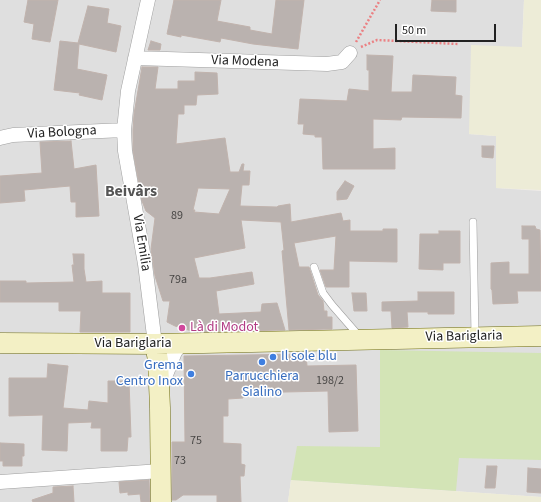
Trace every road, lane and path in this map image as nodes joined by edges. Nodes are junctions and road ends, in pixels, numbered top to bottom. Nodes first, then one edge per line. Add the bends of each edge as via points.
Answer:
1 (148, 0) edge
2 (380, 0) edge
3 (458, 44) dead end
4 (350, 52) junction
5 (135, 58) junction
6 (124, 130) junction
7 (0, 138) edge
8 (473, 222) dead end
9 (314, 267) dead end
10 (541, 336) edge
11 (475, 337) junction
12 (362, 339) junction
13 (0, 343) edge
14 (155, 344) junction
15 (182, 344) junction
16 (160, 393) junction
17 (161, 471) junction
18 (0, 482) edge
19 (161, 502) edge

1 - 5 street, Via Emilia
2 - 4 path
3 - 4 path via 377,40
4 - 5 street, Via Modena via 342,62 327,64
5 - 6 street, Via Emilia via 126,103
6 - 7 street, Via Bologna via 14,135
6 - 14 street, Via Emilia via 146,264
8 - 11 lane
9 - 12 lane via 323,293
10 - 11 street, Via Bariglaria
11 - 12 street, Via Bariglaria
12 - 15 street, Via Bariglaria
13 - 14 street, Via Bariglaria
14 - 15 street, Via Bariglaria
14 - 16 street, Via Emilia
15 - 16 street, Via Emilia via 173,356
16 - 17 street, Via Emilia
17 - 18 street
17 - 19 street, Via Emilia

